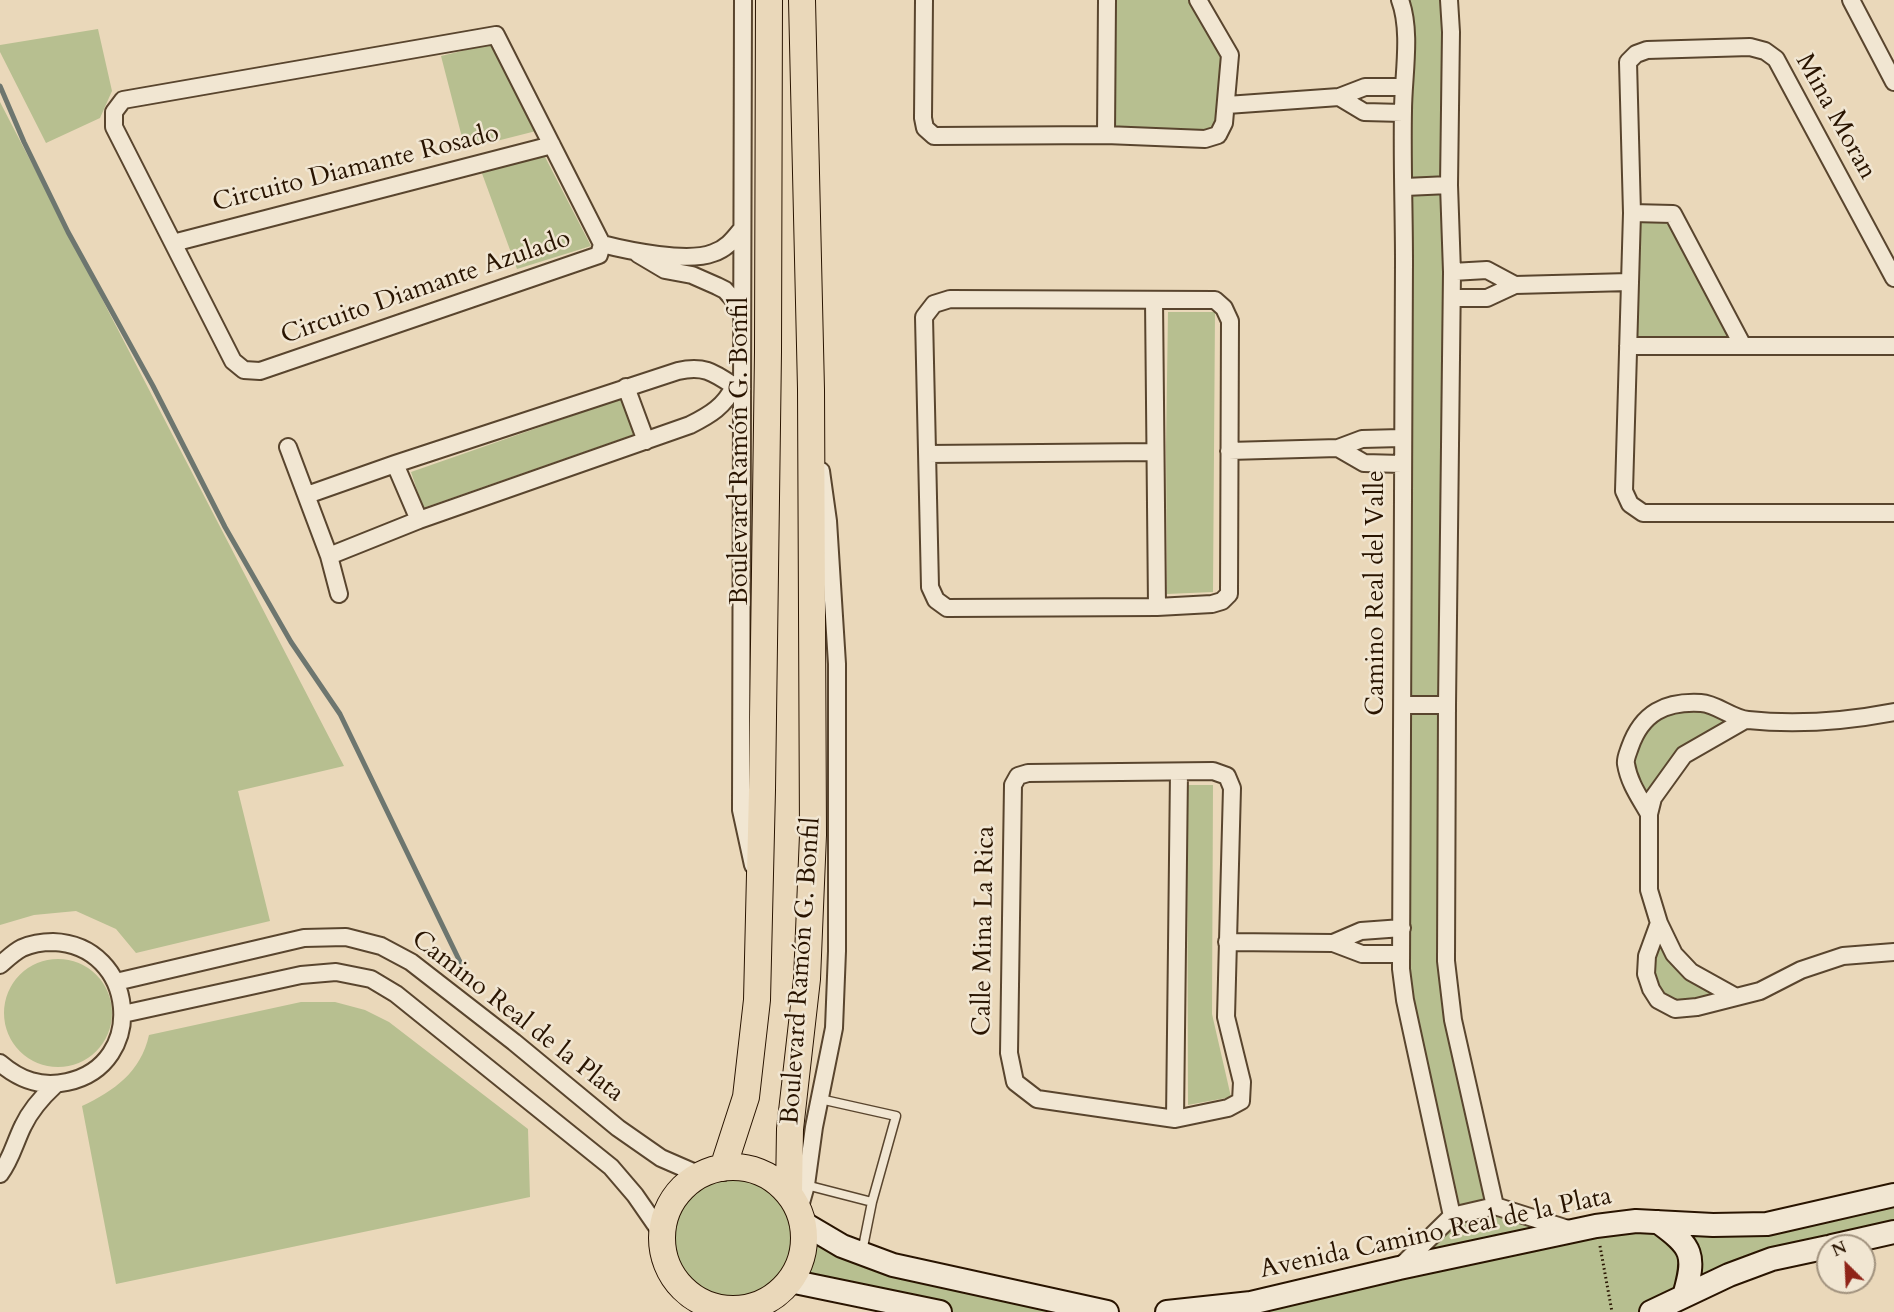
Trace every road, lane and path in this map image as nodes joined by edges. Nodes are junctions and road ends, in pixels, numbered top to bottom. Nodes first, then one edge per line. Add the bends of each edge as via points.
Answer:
1 (743, 0) edge
2 (769, 0) edge
3 (802, 0) edge
4 (924, 0) edge
5 (1107, 0) edge
6 (1198, 0) edge
7 (1400, 0) edge
8 (1449, 0) edge
9 (1851, 0) edge
10 (1894, 82) edge
11 (1404, 87) junction
12 (1339, 97) junction
13 (1227, 105) junction
14 (1403, 113) junction
15 (1106, 135) junction
16 (552, 145) junction
17 (1449, 185) junction
18 (1405, 187) junction
19 (1632, 213) junction
20 (741, 230) junction
21 (173, 243) junction
22 (602, 244) junction
23 (635, 252) junction
24 (1452, 272) junction
25 (1894, 278) edge
26 (1629, 282) junction
27 (1515, 285) junction
28 (1452, 298) junction
29 (1154, 300) junction
30 (741, 308) junction
31 (1628, 346) junction
32 (1743, 346) junction
33 (1894, 346) edge
34 (738, 385) junction
35 (626, 387) junction
36 (811, 389) junction
37 (1401, 438) junction
38 (646, 441) junction
39 (288, 447) dead end
40 (1338, 448) junction
41 (1229, 451) junction
42 (1155, 452) junction
43 (927, 454) junction
44 (395, 464) junction
45 (1401, 464) junction
46 (307, 495) junction
47 (1894, 513) edge
48 (419, 520) junction
49 (329, 556) junction
50 (339, 594) dead end
51 (1157, 608) junction
52 (1404, 705) junction
53 (1447, 705) junction
54 (1894, 712) edge
55 (1745, 720) junction
56 (1179, 772) junction
57 (1649, 814) junction
58 (760, 900) junction
59 (1659, 922) junction
60 (1402, 928) junction
61 (1227, 942) junction
62 (1333, 943) junction
63 (1894, 952) edge
64 (1401, 954) junction
65 (0, 964) edge
66 (116, 982) junction
67 (1736, 998) junction
68 (123, 1014) junction
69 (0, 1063) edge
70 (55, 1085) junction
71 (820, 1099) junction
72 (1175, 1119) junction
73 (712, 1171) junction
74 (0, 1174) edge
75 (1894, 1195) edge
76 (872, 1202) junction
77 (1494, 1202) junction
78 (799, 1203) junction
79 (1451, 1212) junction
80 (1658, 1222) junction
81 (1596, 1226) junction
82 (1571, 1230) junction
83 (1894, 1232) edge
84 (662, 1234) junction
85 (1876, 1236) edge
86 (1816, 1249) edge
87 (861, 1253) junction
88 (1399, 1268) junction
89 (790, 1281) junction
90 (680, 1286) junction
91 (1683, 1296) junction
92 (1251, 1303) junction
93 (753, 1309) edge
94 (681, 1312) edge
95 (940, 1312) edge
96 (1107, 1312) edge
97 (1167, 1312) edge
98 (1228, 1312) edge
99 (1612, 1312) edge
100 (1651, 1312) edge

1 - 20 street, Boulevard Ramón G. Bonfil
2 - 58 main road, Boulevard Ramón G. Bonfil
3 - 36 main road, Boulevard Ramón G. Bonfil
4 - 15 street via 923,118 925,128 934,136
5 - 15 street
6 - 13 street via 1230,55
7 - 11 street, Camino Real del Valle via 1405,12
8 - 17 street
9 - 10 street
11 - 12 street via 1365,87
11 - 14 street, Camino Real del Valle
12 - 13 street
12 - 14 street via 1364,112
13 - 15 street via 1218,135 1205,139
14 - 18 street, Camino Real del Valle
16 - 21 street, Circuito Diamante Rosado
16 - 21 street, Circuito Diamante Azulado via 495,35 123,100 114,112 114,127
16 - 22 street, Circuito Diamante Azulado
17 - 18 street
17 - 24 street
18 - 37 street, Camino Real del Valle
19 - 25 street, Mina Moran via 1628,62 1647,50 1750,47 1776,59
19 - 26 street, Mina Moran
19 - 32 street via 1673,214
20 - 23 street via 725,247 702,256
20 - 30 street, Boulevard Ramón G. Bonfil
21 - 22 street, Circuito Diamante Azulado via 233,362 244,370 260,371 592,259 599,255
22 - 23 street
23 - 30 street via 664,270 692,275 717,286
24 - 27 street via 1487,270
24 - 28 street
26 - 27 street
26 - 31 street, Mina Moran
27 - 28 street via 1486,298
28 - 53 street
29 - 41 street via 1215,300 1224,308 1230,321
29 - 42 street
29 - 43 street via 950,299 934,304 924,317
30 - 34 street, Boulevard Ramón G. Bonfil
31 - 32 street
31 - 47 street, Mina Moran via 1624,491 1630,504 1643,513
32 - 33 street
34 - 35 street via 712,371 690,368
34 - 38 street via 706,417
34 - 58 street, Boulevard Ramón G. Bonfil via 741,810
35 - 38 street
35 - 44 street
36 - 71 street, Boulevard Ramón G. Bonfil via 828,521 837,664 834,1028
36 - 78 main road, Boulevard Ramón G. Bonfil via 813,835 807,979 790,1129
37 - 40 street via 1362,440
37 - 45 street, Camino Real del Valle
38 - 48 street
39 - 46 street
40 - 41 street
40 - 45 street via 1364,463
41 - 51 street via 1229,594 1212,604
42 - 43 street
42 - 51 street
43 - 51 street via 930,587 936,600 947,608
44 - 46 street
44 - 48 street
45 - 52 street, Camino Real del Valle
46 - 49 street
48 - 49 street
49 - 50 street
52 - 53 street
52 - 60 street, Camino Real del Valle
53 - 77 street via 1446,961 1453,1020
54 - 55 street via 1808,721
55 - 57 street via 1684,755 1653,798
55 - 57 street via 1703,703 1671,704 1648,716 1634,736 1625,762 1632,786
56 - 61 street, Calle Mina La Rica via 1213,771 1227,776 1232,788
56 - 72 street
56 - 72 street, Calle Mina La Rica via 1018,776 1013,785 1009,1053 1015,1082 1037,1099
57 - 59 street via 1649,890
58 - 73 main road, Boulevard Ramón G. Bonfil via 756,1000 746,1097
59 - 67 street via 1674,954 1691,972
59 - 67 street via 1647,956 1646,974 1658,1000 1675,1008
60 - 62 street via 1361,931
60 - 64 street, Camino Real del Valle
61 - 62 street
61 - 72 street, Calle Mina La Rica via 1226,1017 1242,1082 1241,1101 1228,1108
62 - 64 street via 1362,954
63 - 67 street via 1843,956
64 - 79 street, Camino Real del Valle via 1405,999
65 - 66 street via 22,948 43,942 65,943 86,950 104,963
66 - 68 street
66 - 73 street, Camino Real de la Plata via 304,938 346,937 381,946 411,962 618,1128 662,1158
68 - 70 street via 120,1035 110,1055 95,1070
68 - 84 street via 301,975 336,972 371,979 396,994 611,1167
69 - 70 street via 24,1080
70 - 74 street via 38,1101
71 - 76 lane via 896,1116
71 - 78 street, Boulevard Ramón G. Bonfil
73 - 78 main road via 747,1168 770,1177
73 - 84 main road via 681,1190 668,1210
75 - 80 main road, Avenida Camino Real de la Plata via 1767,1224
76 - 78 lane
76 - 87 lane
77 - 79 street
77 - 82 street
78 - 87 main road via 842,1246
78 - 89 main road via 805,1237 801,1261
79 - 88 street
80 - 81 main road, Avenida Camino Real de la Plata
80 - 91 main road via 1680,1237 1688,1248 1692,1266
81 - 82 main road, Avenida Camino Real de la Plata
81 - 99 path
82 - 88 main road, Avenida Camino Real de la Plata
83 - 85 main road
84 - 90 main road via 664,1257
86 - 91 main road via 1772,1259
87 - 96 main road via 893,1265
88 - 92 main road, Avenida Camino Real de la Plata
89 - 93 main road via 774,1297
89 - 95 main road
90 - 93 main road via 708,1305
90 - 94 main road
91 - 100 main road
92 - 97 main road, Avenida Camino Real de la Plata
92 - 98 main road

